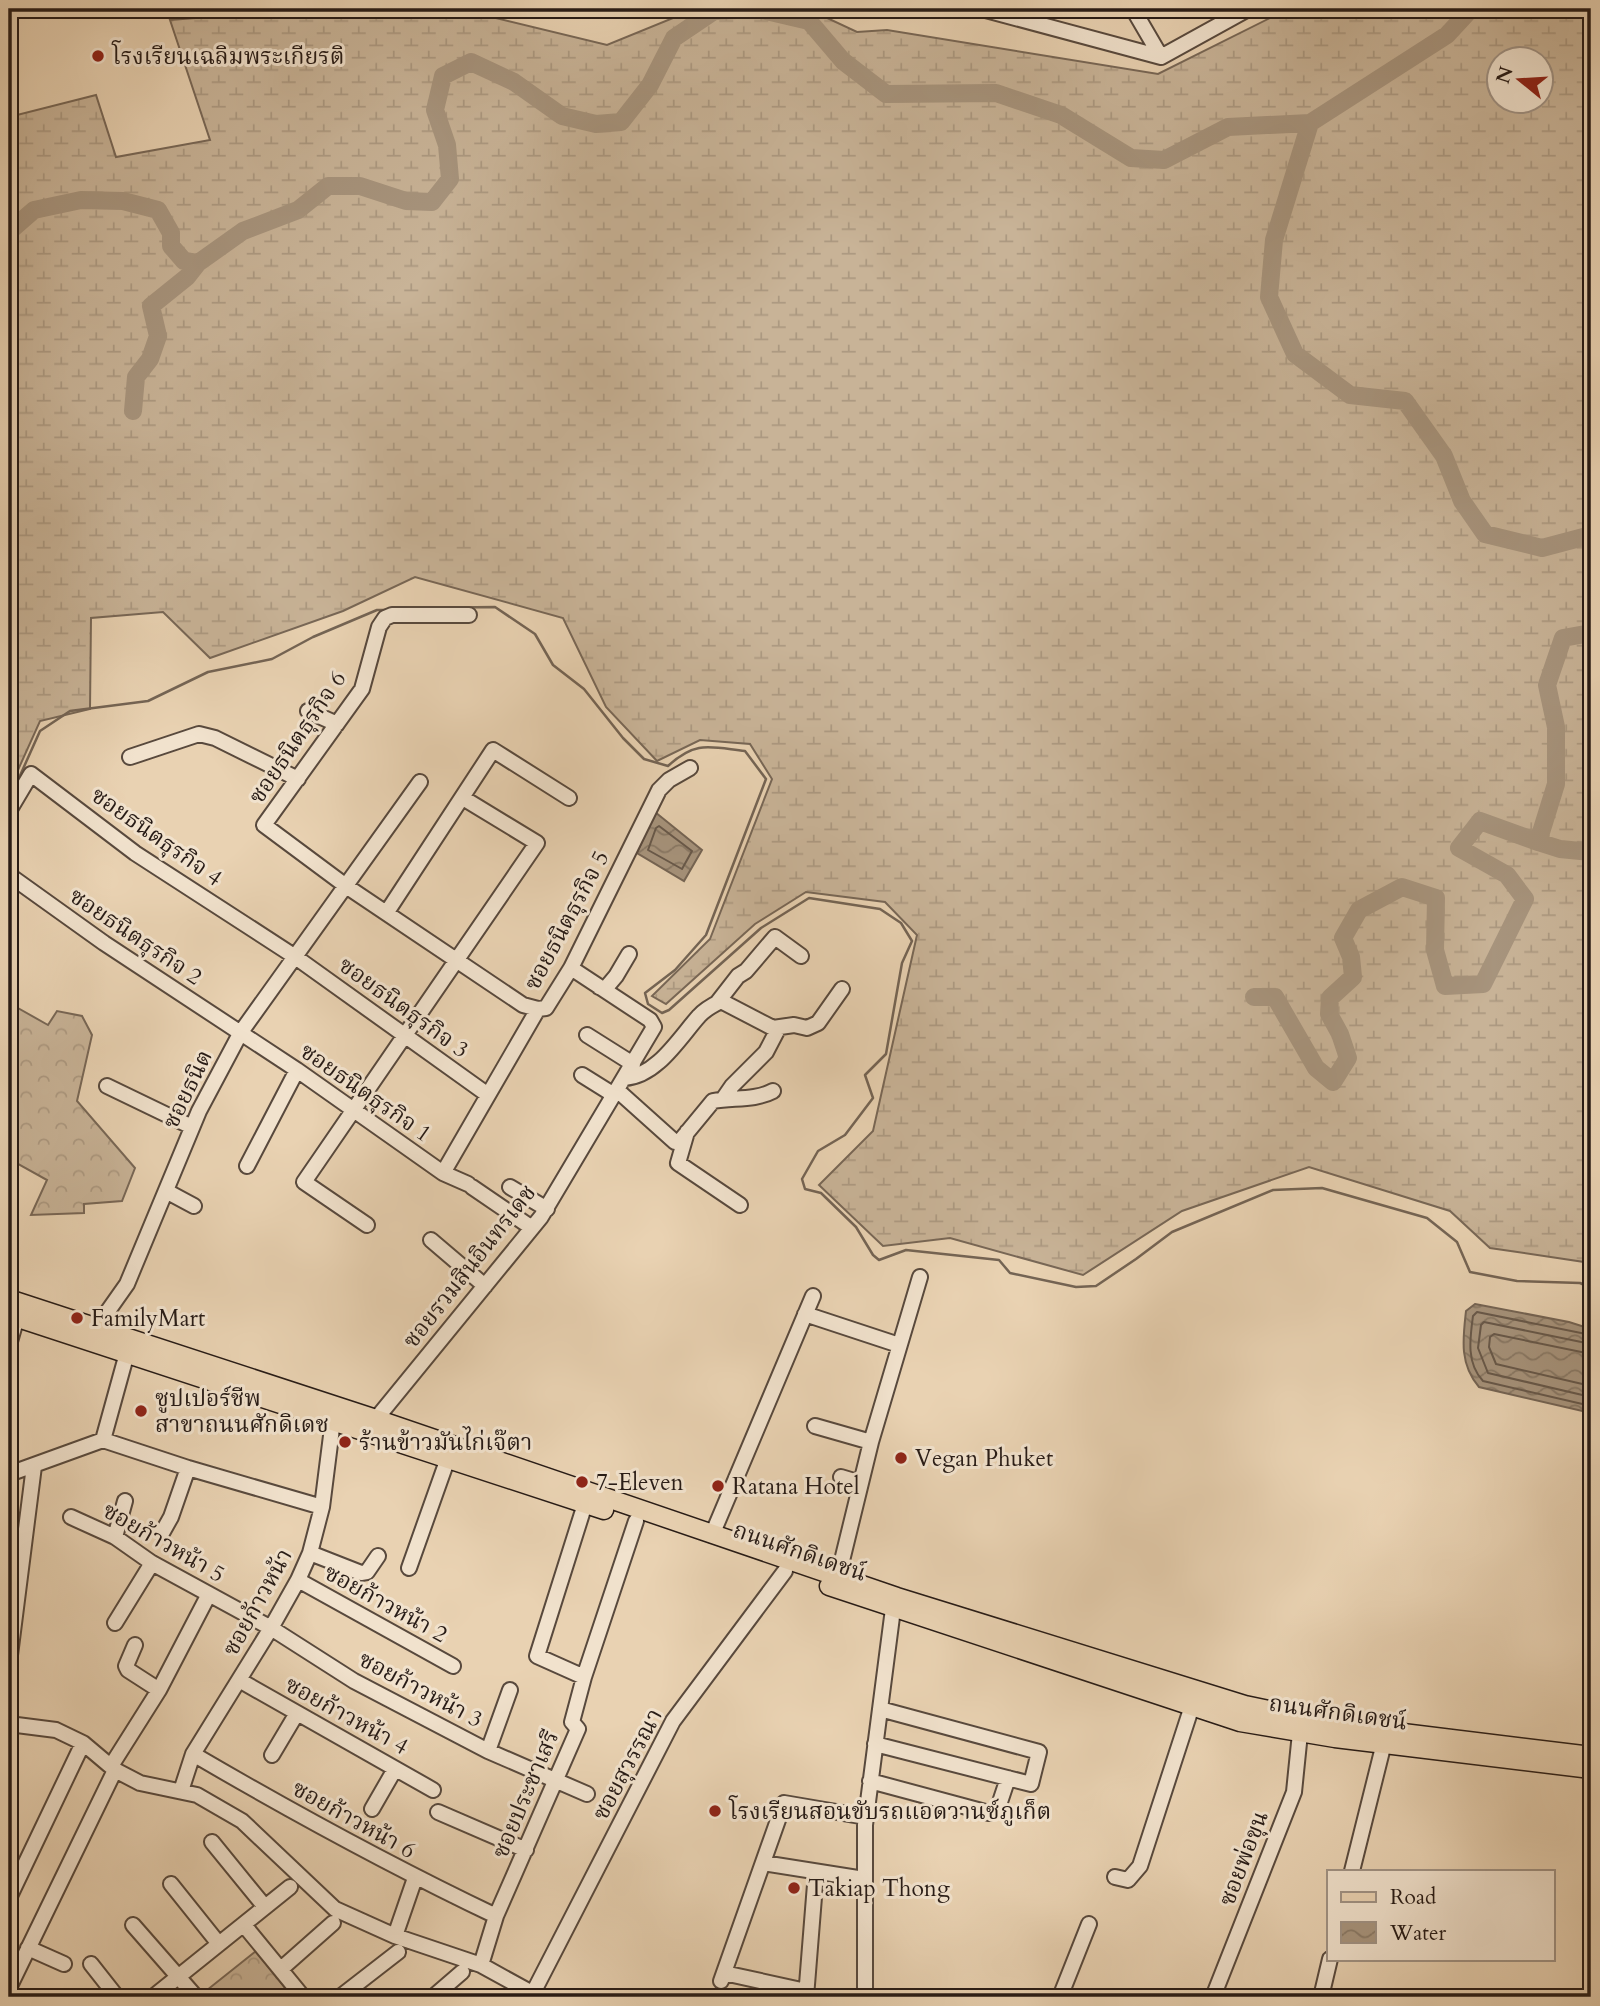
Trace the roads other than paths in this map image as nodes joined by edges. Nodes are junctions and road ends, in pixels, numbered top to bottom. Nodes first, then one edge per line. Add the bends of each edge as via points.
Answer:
1 (982, 9) edge
2 (1133, 9) edge
3 (1248, 9) edge
4 (1161, 57) junction
5 (469, 615) dead end
6 (308, 711) dead end
7 (337, 724) junction
8 (130, 757) dead end
9 (690, 768) dead end
10 (298, 779) junction
11 (420, 782) dead end
12 (463, 798) junction
13 (569, 799) dead end
14 (9, 811) edge
15 (9, 875) edge
16 (346, 886) junction
17 (387, 912) junction
18 (629, 954) dead end
19 (294, 956) junction
20 (802, 956) dead end
21 (456, 959) junction
22 (571, 968) junction
23 (599, 987) junction
24 (842, 989) dead end
25 (717, 1003) junction
26 (538, 1009) junction
27 (778, 1029) junction
28 (241, 1032) junction
29 (403, 1035) junction
30 (587, 1035) dead end
31 (633, 1064) junction
32 (297, 1070) junction
33 (582, 1074) dead end
34 (107, 1086) dead end
35 (619, 1088) junction
36 (773, 1091) dead end
37 (488, 1095) junction
38 (723, 1099) junction
39 (351, 1110) junction
40 (192, 1127) junction
41 (687, 1132) junction
42 (247, 1166) dead end
43 (443, 1173) junction
44 (510, 1187) dead end
45 (166, 1191) junction
46 (740, 1205) dead end
47 (194, 1206) dead end
48 (547, 1209) junction
49 (367, 1225) dead end
50 (532, 1228) junction
51 (431, 1240) dead end
52 (920, 1277) dead end
53 (485, 1286) junction
54 (813, 1296) dead end
55 (9, 1299) edge
56 (805, 1314) junction
57 (13, 1316) edge
58 (96, 1328) junction
59 (9, 1345) edge
60 (899, 1345) junction
61 (127, 1353) junction
62 (376, 1419) junction
63 (333, 1420) junction
64 (815, 1426) dead end
65 (103, 1440) junction
66 (871, 1441) junction
67 (448, 1458) junction
68 (34, 1466) junction
69 (188, 1468) junction
70 (9, 1474) edge
71 (841, 1477) dead end
72 (861, 1483) junction
73 (125, 1501) dead end
74 (585, 1504) junction
75 (322, 1507) junction
76 (71, 1517) dead end
77 (636, 1521) junction
78 (162, 1533) dead end
79 (712, 1535) junction
80 (115, 1537) junction
81 (310, 1553) junction
82 (752, 1554) junction
83 (378, 1556) dead end
84 (152, 1563) junction
85 (409, 1568) dead end
86 (785, 1571) junction
87 (838, 1577) junction
88 (298, 1580) junction
89 (209, 1594) junction
90 (895, 1603) junction
91 (115, 1623) dead end
92 (271, 1628) junction
93 (135, 1645) dead end
94 (9, 1663) edge
95 (453, 1665) dead end
96 (584, 1677) junction
97 (239, 1680) junction
98 (510, 1689) dead end
99 (159, 1690) junction
100 (1192, 1706) junction
101 (880, 1709) junction
102 (297, 1713) junction
103 (9, 1724) edge
104 (1300, 1733) junction
105 (83, 1743) junction
106 (1384, 1743) junction
107 (875, 1744) junction
108 (488, 1751) junction
109 (193, 1754) junction
110 (272, 1755) dead end
111 (1591, 1755) edge
112 (113, 1768) junction
113 (395, 1769) junction
114 (1591, 1769) edge
115 (1009, 1777) junction
116 (554, 1781) junction
117 (870, 1781) junction
118 (433, 1790) dead end
119 (181, 1791) junction
120 (587, 1794) dead end
121 (372, 1809) dead end
122 (438, 1812) dead end
123 (866, 1817) junction
124 (212, 1842) dead end
125 (526, 1850) junction
126 (763, 1863) junction
127 (1352, 1870) edge
128 (816, 1872) junction
129 (1115, 1877) dead end
130 (415, 1878) junction
131 (864, 1879) junction
132 (171, 1884) dead end
133 (290, 1886) dead end
134 (9, 1898) edge
135 (265, 1907) junction
136 (496, 1916) junction
137 (333, 1923) dead end
138 (133, 1924) dead end
139 (1089, 1924) dead end
140 (244, 1925) junction
141 (395, 1936) junction
142 (219, 1944) junction
143 (28, 1948) junction
144 (398, 1952) dead end
145 (1330, 1960) edge
146 (64, 1964) dead end
147 (91, 1964) dead end
148 (481, 1965) junction
149 (281, 1969) junction
150 (462, 1972) dead end
151 (179, 1976) junction
152 (9, 1988) edge
153 (806, 1994) edge
154 (440, 1995) edge
155 (536, 1995) edge
156 (117, 1997) edge
157 (153, 1997) edge
158 (196, 1997) edge
159 (303, 1997) edge
160 (340, 1997) edge
161 (865, 1997) edge
162 (1060, 1997) edge
163 (1213, 1997) edge
164 (1321, 1997) edge

1 - 4 street
2 - 4 street
3 - 4 street
5 - 7 street, ซอยธนิตธุรกิจ 6 via 385,618 362,690
6 - 7 street
7 - 10 street, ซอยธนิตธุรกิจ 6
8 - 10 street via 199,734
9 - 22 street, ซอยธนิตธุรกิจ 5 via 660,790
10 - 16 street, ซอยธนิตธุรกิจ 6 via 264,825
11 - 16 street, ซอยธนิต
12 - 13 street via 493,750
12 - 17 street
12 - 21 street via 537,843
14 - 19 street, ซอยธนิตธุรกิจ 4 via 31,775 135,853
15 - 28 street, ซอยธนิตธุรกิจ 2
16 - 17 street, ซอยธนิตธุรกิจ 5
16 - 19 street, ซอยธนิต
17 - 21 street, ซอยธนิตธุรกิจ 5
18 - 23 street via 614,980 605,989
19 - 28 street, ซอยธนิต
19 - 29 street, ซอยธนิตธุรกิจ 3
20 - 25 street via 775,937
21 - 26 street, ซอยธนิตธุรกิจ 5 via 523,1005
21 - 29 street
22 - 23 street
22 - 26 street, ซอยธนิตธุรกิจ 5 via 546,1008
23 - 31 street, ซอยรวมสินอินทรเดช via 654,1027
24 - 27 street via 818,1023
25 - 27 street via 726,1002
25 - 35 street via 699,1015 671,1051
26 - 37 street
27 - 38 street via 766,1052
28 - 32 street, ซอยธนิตธุรกิจ 1
28 - 40 street, ซอยธนิต
29 - 37 street, ซอยธนิตธุรกิจ 3
29 - 39 street
30 - 31 street
31 - 35 street, ซอยรวมสินอินทรเดช
32 - 39 street, ซอยธนิตธุรกิจ 1
32 - 42 street
33 - 35 street
34 - 40 street
35 - 41 street via 673,1140 680,1141
35 - 48 street, ซอยรวมสินอินทรเดช
36 - 38 street via 755,1098
37 - 43 street
38 - 41 street via 713,1101
39 - 43 street, ซอยธนิตธุรกิจ 1
39 - 49 street via 304,1182
40 - 45 street, ซอยธนิต
41 - 46 street via 678,1163
43 - 50 street, ซอยธนิตธุรกิจ 1
44 - 48 street
45 - 47 street
45 - 58 street, ซอยธนิต via 127,1284
48 - 50 street, ซอยรวมสินอินทรเดช
50 - 53 street, ซอยรวมสินอินทรเดช
51 - 53 street
52 - 60 street
53 - 62 street, ซอยรวมสินอินทรเดช
54 - 56 street
55 - 58 main road, ถนนศักดิเดชน์
56 - 60 street
56 - 79 street
57 - 59 street
57 - 61 main road, ถนนศักดิเดชน์
58 - 62 main road, ถนนศักดิเดชน์
60 - 66 street
61 - 63 main road, ถนนศักดิเดชน์
61 - 65 street
62 - 79 main road, ถนนศักดิเดชน์
63 - 67 main road, ถนนศักดิเดชน์
63 - 75 street, ซอยก้าวหน้า
64 - 66 street
65 - 68 street
65 - 69 street
66 - 72 street
67 - 74 main road, ถนนศักดิเดชน์
67 - 85 street
68 - 70 street
68 - 94 street
69 - 75 street
69 - 78 street
71 - 72 street
72 - 87 street
73 - 80 street
74 - 77 main road, ถนนศักดิเดชน์
74 - 96 street via 537,1656
75 - 81 street, ซอยก้าวหน้า
76 - 80 street, ซอยก้าวหน้า 5
77 - 82 main road, ถนนศักดิเดชน์
77 - 96 street, ซอยประชาเสรี
79 - 82 main road, ถนนศักดิเดชน์
80 - 84 street, ซอยก้าวหน้า 5
81 - 83 street via 361,1573 367,1572
81 - 88 street, ซอยก้าวหน้า
82 - 86 main road, ถนนศักดิเดชน์
82 - 87 main road, ถนนศักดิเดชน์
84 - 89 street, ซอยก้าวหน้า 5
84 - 91 street
86 - 90 main road, ถนนศักดิเดชน์
86 - 155 street, ซอยสุวรรณา via 673,1721
87 - 90 main road, ถนนศักดิเดชน์
88 - 92 street, ซอยก้าวหน้า
88 - 95 street, ซอยก้าวหน้า 2
89 - 92 street, ซอยก้าวหน้า 5
89 - 99 street
90 - 100 main road, ถนนศักดิเดชน์
90 - 101 street
90 - 111 main road, ถนนศักดิเดชน์ via 1245,1705 1346,1726
92 - 97 street, ซอยก้าวหน้า
92 - 108 street, ซอยก้าวหน้า 3 via 354,1681
93 - 99 street via 128,1670
96 - 116 street, ซอยประชาเสรี via 572,1722 578,1728
97 - 102 street, ซอยก้าวหน้า 4
97 - 109 street, ซอยก้าวหน้า
98 - 108 street
99 - 112 street
100 - 104 main road, ถนนศักดิเดชน์ via 1240,1722
100 - 129 street via 1140,1866 1128,1880
101 - 107 street
101 - 115 street via 1039,1752 1031,1784
102 - 110 street
102 - 113 street, ซอยก้าวหน้า 4
103 - 105 street via 56,1730
104 - 106 main road, ถนนศักดิเดชน์
104 - 163 street, ซอยพ่อขุน via 1294,1792
105 - 112 street
105 - 134 street
106 - 114 main road, ถนนศักดิเดชน์
106 - 127 street
107 - 115 street
107 - 117 street
108 - 116 street, ซอยก้าวหน้า 3
109 - 119 street, ซอยก้าวหน้า
109 - 130 street, ซอยก้าวหน้า 6
112 - 119 street via 140,1783
112 - 143 street
113 - 118 street, ซอยก้าวหน้า 4
113 - 121 street
115 - 117 street via 997,1811 989,1813
116 - 120 street, ซอยก้าวหน้า 3
116 - 125 street, ซอยประชาเสรี
117 - 123 street
119 - 141 street via 242,1821 335,1909
122 - 125 street
123 - 126 street via 784,1803
123 - 131 street
124 - 135 street
125 - 136 street, ซอยประชาเสรี
126 - 128 street
126 - 153 street via 723,1977
128 - 131 street
128 - 153 street
130 - 136 street, ซอยก้าวหน้า 6
130 - 141 street
131 - 161 street
132 - 142 street
133 - 135 street
135 - 140 street
136 - 148 street, ซอยประชาเสรี
137 - 149 street
138 - 151 street
139 - 162 street
140 - 142 street
140 - 149 street
141 - 148 street
142 - 151 street
143 - 146 street
143 - 152 street
144 - 160 street
145 - 164 street
147 - 156 street
148 - 155 street
149 - 159 street
150 - 154 street
151 - 157 street
151 - 158 street

